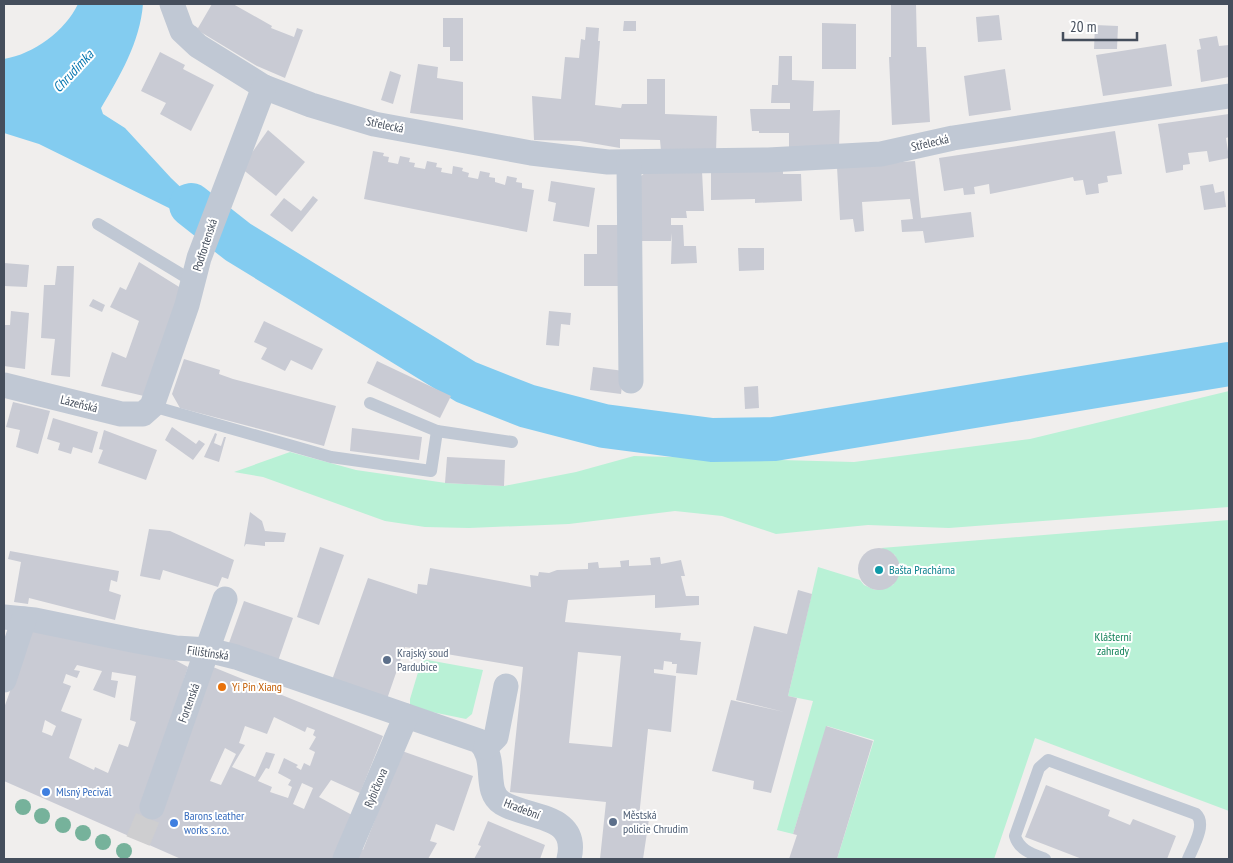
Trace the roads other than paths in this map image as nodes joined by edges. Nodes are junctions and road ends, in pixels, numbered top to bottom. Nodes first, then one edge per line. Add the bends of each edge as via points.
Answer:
1 (174, 8) edge
2 (264, 87) junction
3 (1229, 96) edge
4 (629, 163) junction
5 (98, 224) dead end
6 (194, 282) junction
7 (631, 381) dead end
8 (4, 385) edge
9 (370, 403) dead end
10 (152, 406) junction
11 (437, 431) junction
12 (512, 442) dead end
13 (225, 599) dead end
14 (14, 618) edge
15 (208, 650) junction
16 (4, 680) edge
17 (506, 686) dead end
18 (406, 716) junction
19 (486, 748) junction
20 (152, 807) tunnel mouth
21 (345, 859) edge
22 (569, 859) edge
23 (1045, 859) edge
24 (1188, 859) edge

1 - 2 street, Střelecká via 188,38
2 - 4 street, Střelecká via 374,124 531,153
2 - 6 street, Podfortenská via 199,258
3 - 4 street, Střelecká via 953,138 881,154
4 - 7 street
5 - 6 lane
6 - 10 street, Podfortenská
8 - 10 street, Lázeňská via 121,414 143,414
9 - 11 lane
10 - 11 lane via 331,457 431,471
11 - 12 lane
13 - 15 street, Fortenská
14 - 15 street, Filištínská via 166,646
14 - 16 street
15 - 18 street, Filištínská
15 - 20 street, Fortenská
17 - 19 street via 496,737
18 - 19 street, Filištínská via 479,741
18 - 21 street, Rybičkova
19 - 22 street, Hradební via 497,799 562,826 569,837
23 - 24 lane via 1026,851 1014,836 1038,768 1051,760 1196,814 1200,826

